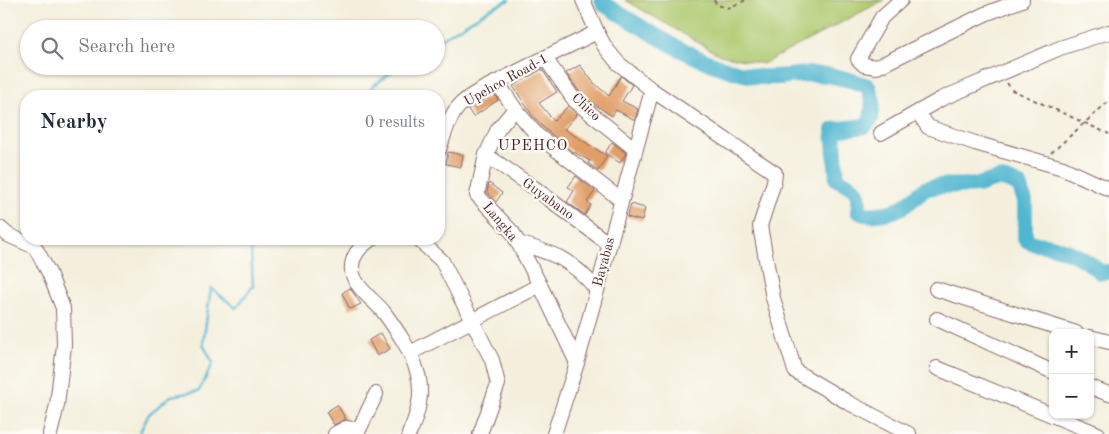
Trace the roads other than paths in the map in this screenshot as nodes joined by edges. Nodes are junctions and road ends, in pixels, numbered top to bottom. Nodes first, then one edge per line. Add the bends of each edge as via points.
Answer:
1 (583, 0) edge
2 (901, 0) edge
3 (1022, 0) edge
4 (597, 32) junction
5 (1109, 32) edge
6 (544, 58) junction
7 (497, 82) junction
8 (652, 90) junction
9 (515, 109) junction
10 (918, 112) junction
11 (445, 131) edge
12 (881, 133) dead end
13 (635, 149) junction
14 (486, 155) junction
15 (1109, 189) edge
16 (621, 200) junction
17 (0, 228) edge
18 (20, 240) edge
19 (518, 243) junction
20 (609, 244) junction
21 (30, 245) edge
22 (361, 245) edge
23 (425, 245) edge
24 (540, 285) junction
25 (936, 289) dead end
26 (597, 290) junction
27 (937, 319) dead end
28 (472, 320) junction
29 (1063, 329) edge
30 (1094, 338) edge
31 (1109, 342) edge
32 (410, 353) junction
33 (577, 363) junction
34 (937, 368) dead end
35 (1049, 370) edge
36 (1094, 388) edge
37 (376, 394) dead end
38 (1109, 394) edge
39 (357, 432) edge
40 (50, 434) edge
41 (335, 434) edge
42 (409, 434) edge
43 (480, 434) edge
44 (554, 434) edge
45 (909, 434) edge
46 (1098, 434) edge

1 - 4 street
2 - 3 street via 882,17 863,49 858,59 864,65 877,68 985,14
4 - 6 street, Upehco Road-1
4 - 8 street via 618,63
5 - 10 street via 1000,73
6 - 7 street, Upehco Road-1
6 - 13 street, Chico via 575,101
7 - 9 street
7 - 11 street, Upehco Road-1 via 460,105
8 - 13 street, Bayabas
8 - 45 street via 774,173 760,226 773,298 795,371
9 - 14 street, Langka via 498,129
9 - 16 street via 536,135
10 - 12 street
10 - 15 street via 928,127 1063,168
13 - 16 street, Bayabas
14 - 19 street, Langka via 477,195 513,233
14 - 20 street, Guyabano
16 - 20 street, Bayabas
17 - 18 street
19 - 24 street, Langka
19 - 26 street via 555,254 583,273
20 - 26 street, Bayabas
21 - 40 street via 35,247 49,273 63,308 64,345
22 - 32 street via 353,258 356,282 382,311
23 - 28 street via 442,261
24 - 28 street
24 - 33 street, Langka
25 - 29 street
26 - 33 street, Bayabas
27 - 35 street
28 - 32 street
28 - 43 street via 492,360 498,384
30 - 31 street
32 - 42 street via 421,391
33 - 44 street, Bayabas
34 - 46 street
36 - 38 street
37 - 39 street
39 - 41 street via 346,428

